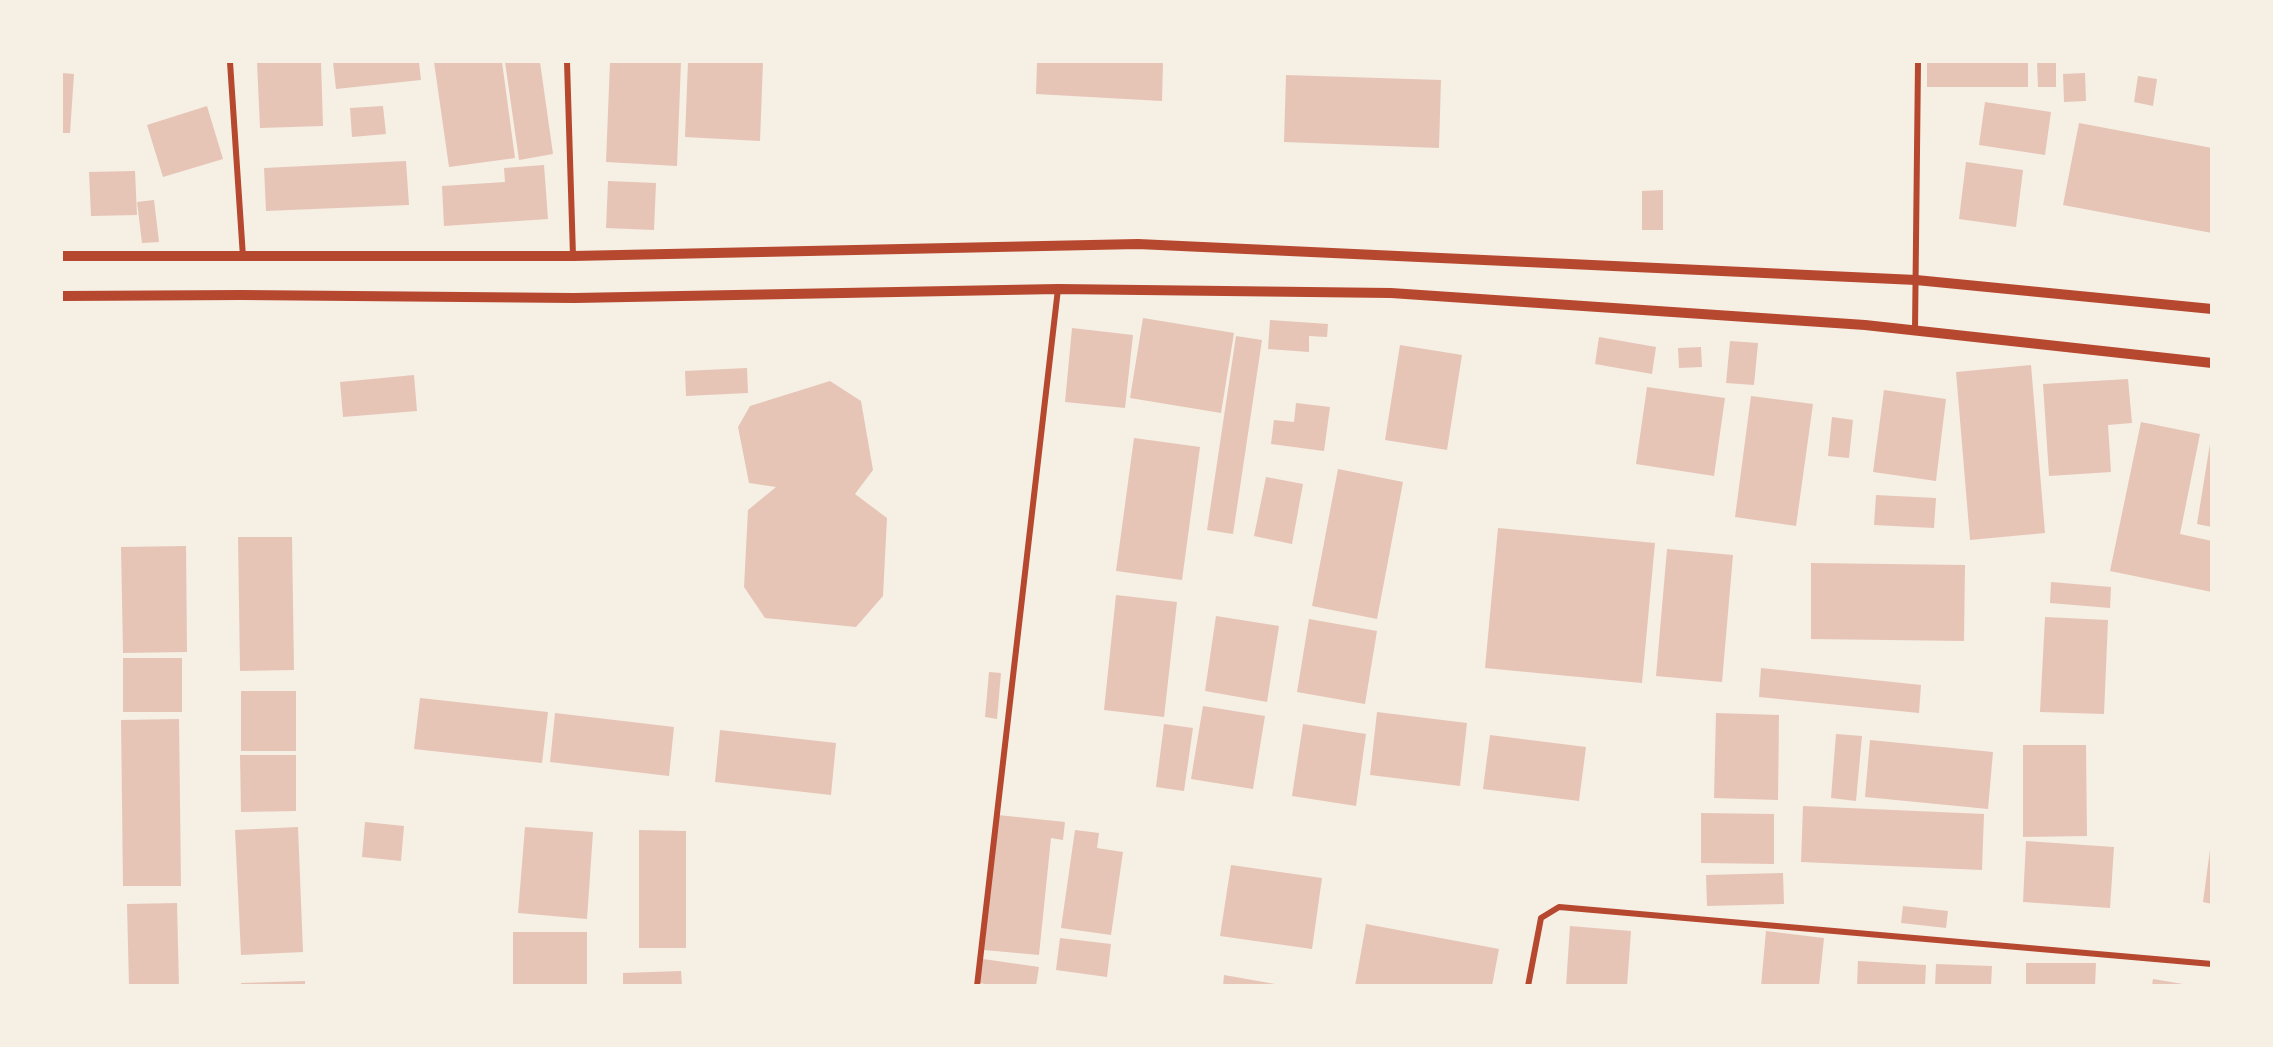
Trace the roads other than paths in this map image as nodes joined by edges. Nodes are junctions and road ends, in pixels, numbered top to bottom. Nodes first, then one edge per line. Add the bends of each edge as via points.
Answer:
1 (230, 62) edge
2 (567, 62) edge
3 (1918, 62) edge
4 (62, 256) edge
5 (573, 256) junction
6 (243, 257) junction
7 (1917, 280) junction
8 (1058, 289) junction
9 (62, 296) edge
10 (2211, 309) edge
11 (1916, 330) junction
12 (2211, 363) edge
13 (2211, 964) edge
14 (977, 986) edge
15 (1528, 986) edge

1 - 6 street
2 - 5 street
3 - 7 street
4 - 6 street
5 - 6 street
5 - 7 street via 1138,244
7 - 10 street
7 - 11 street
8 - 9 street via 574,298
8 - 11 street via 1391,293
8 - 14 street
11 - 12 street
13 - 15 street via 1559,907 1541,918

